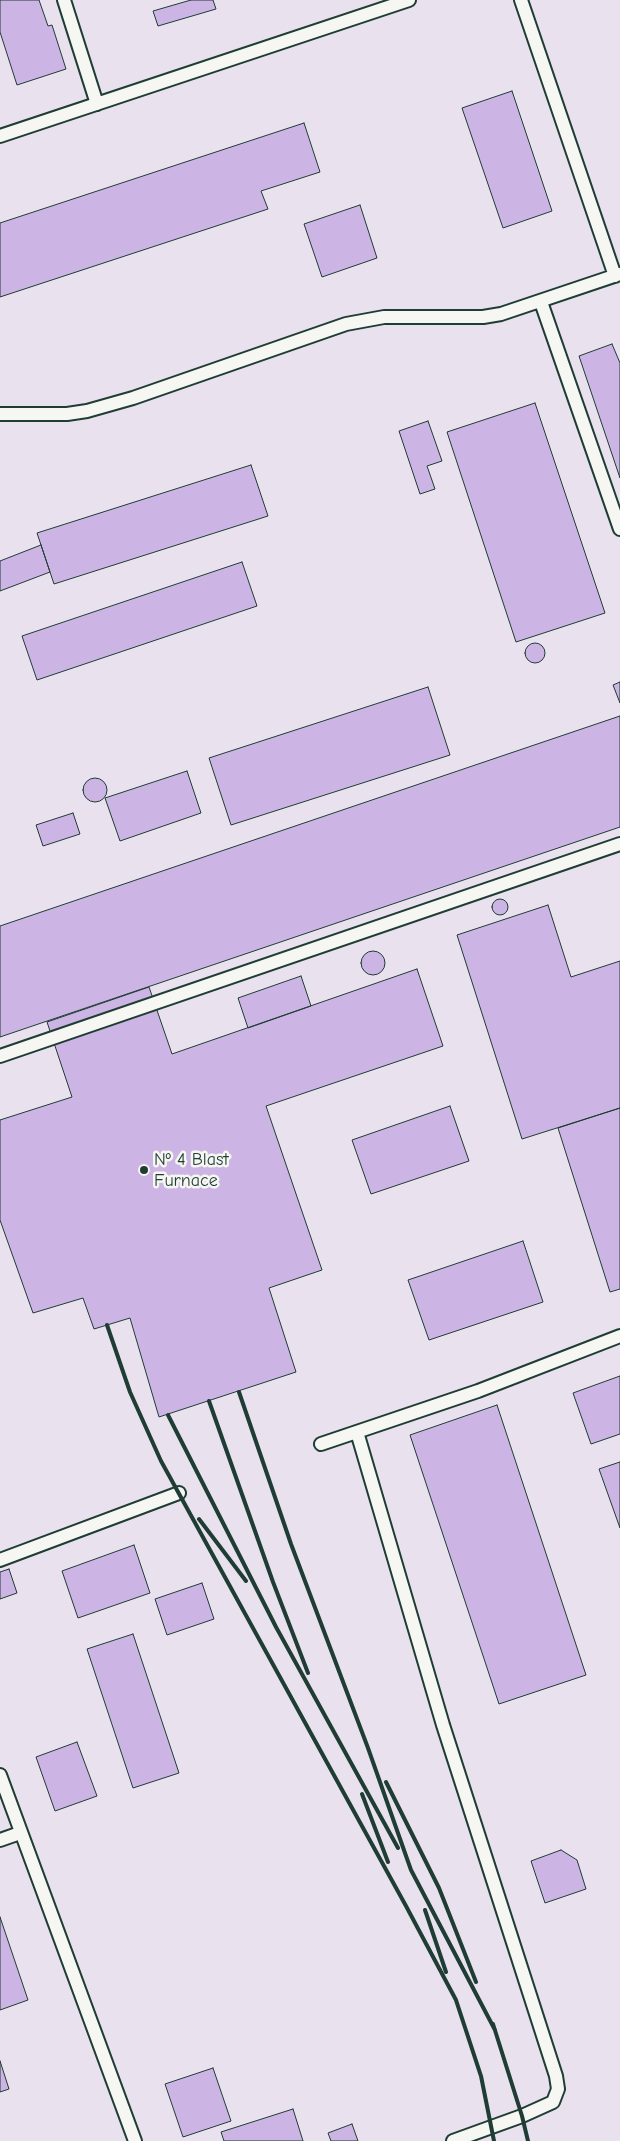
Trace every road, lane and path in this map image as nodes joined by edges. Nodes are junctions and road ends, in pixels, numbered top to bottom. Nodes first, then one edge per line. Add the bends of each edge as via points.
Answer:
1 (64, 0) edge
2 (409, 0) edge
3 (521, 0) edge
4 (97, 104) junction
5 (0, 136) edge
6 (617, 275) edge
7 (541, 302) junction
8 (0, 414) edge
9 (620, 529) edge
10 (620, 844) edge
11 (0, 1056) edge
12 (620, 1336) edge
13 (357, 1432) junction
14 (322, 1444) dead end
15 (179, 1494) dead end
16 (0, 1560) edge
17 (0, 1775) edge
18 (20, 1833) junction
19 (0, 1840) edge
20 (135, 2141) edge
21 (453, 2141) edge

1 - 4 lane
2 - 4 lane
3 - 6 lane
4 - 5 lane
6 - 7 lane
7 - 8 lane via 483,317 384,317 346,324 133,398 86,411
7 - 9 lane
10 - 11 lane
12 - 13 lane via 486,1388
13 - 14 lane
13 - 21 lane via 443,1725 558,2088 553,2102
15 - 16 lane
17 - 18 lane
18 - 19 lane
18 - 20 lane

